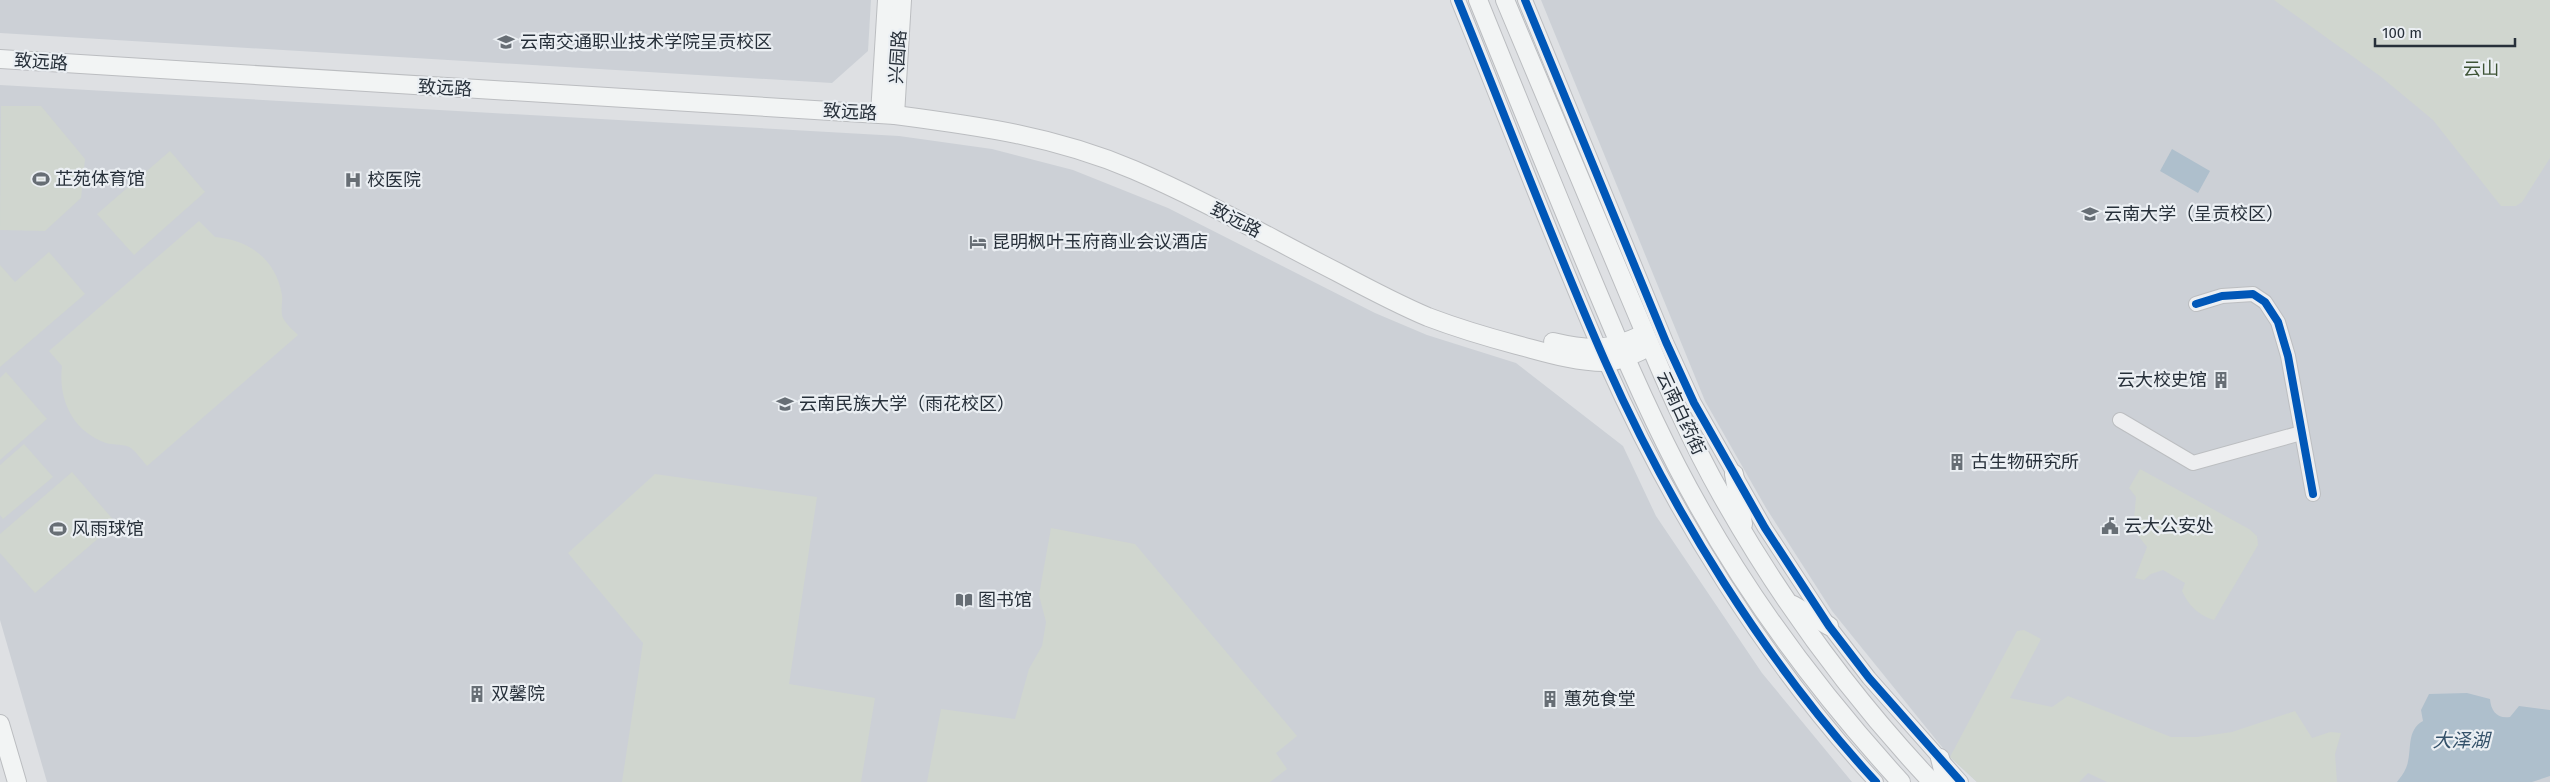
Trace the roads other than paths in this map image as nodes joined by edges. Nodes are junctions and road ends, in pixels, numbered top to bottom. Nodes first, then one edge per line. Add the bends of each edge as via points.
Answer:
1 (887, 0) edge
2 (902, 0) edge
3 (1458, 0) edge
4 (1478, 0) edge
5 (1505, 0) edge
6 (1525, 0) edge
7 (0, 48) edge
8 (0, 59) edge
9 (888, 109) junction
10 (1616, 269) junction
11 (1591, 279) junction
12 (2196, 304) dead end
13 (1647, 340) junction
14 (1622, 352) junction
15 (1603, 356) junction
16 (1673, 399) junction
17 (1648, 409) junction
18 (2120, 420) dead end
19 (2302, 433) junction
20 (1734, 474) junction
21 (2313, 494) dead end
22 (1746, 536) junction
23 (1788, 602) junction
24 (1829, 626) junction
25 (0, 724) edge
26 (1940, 758) junction
27 (0, 767) edge
28 (4, 782) edge
29 (17, 782) edge
30 (1876, 782) edge
31 (1901, 782) edge
32 (1932, 782) edge
33 (1946, 782) edge
34 (1961, 782) edge

1 - 9 main road, 兴园路
2 - 9 main road, 兴园路
3 - 15 street
4 - 11 main road, 云南白药街
5 - 10 main road, 云南白药街
6 - 20 street via 1666,342 1694,403
7 - 9 main road, 致远路
8 - 9 main road, 致远路
9 - 15 main road, 致远路 via 1020,133 1081,150 1186,194 1427,317 1528,348 1583,360
10 - 11 main road via 1606,281
10 - 13 main road, 云南白药街
11 - 14 main road, 云南白药街
12 - 19 street via 2222,296 2253,294 2265,302 2281,331
13 - 14 main road, 致远路
13 - 16 main road, 云南白药街
14 - 15 main road, 致远路
14 - 17 main road, 云南白药街
15 - 30 street via 1675,497 1728,588 1780,663
16 - 17 main road via 1658,396
16 - 22 main road, 云南白药街 via 1720,494
17 - 31 main road, 云南白药街 via 1698,506 1754,594 1832,701
18 - 19 street via 2193,462
19 - 21 street
20 - 22 main road
20 - 24 street
22 - 23 main road, 云南白药街
23 - 24 main road
23 - 32 main road, 云南白药街 via 1854,694
24 - 26 street via 1869,678
25 - 29 main road
26 - 33 main road
26 - 34 street
27 - 28 main road

